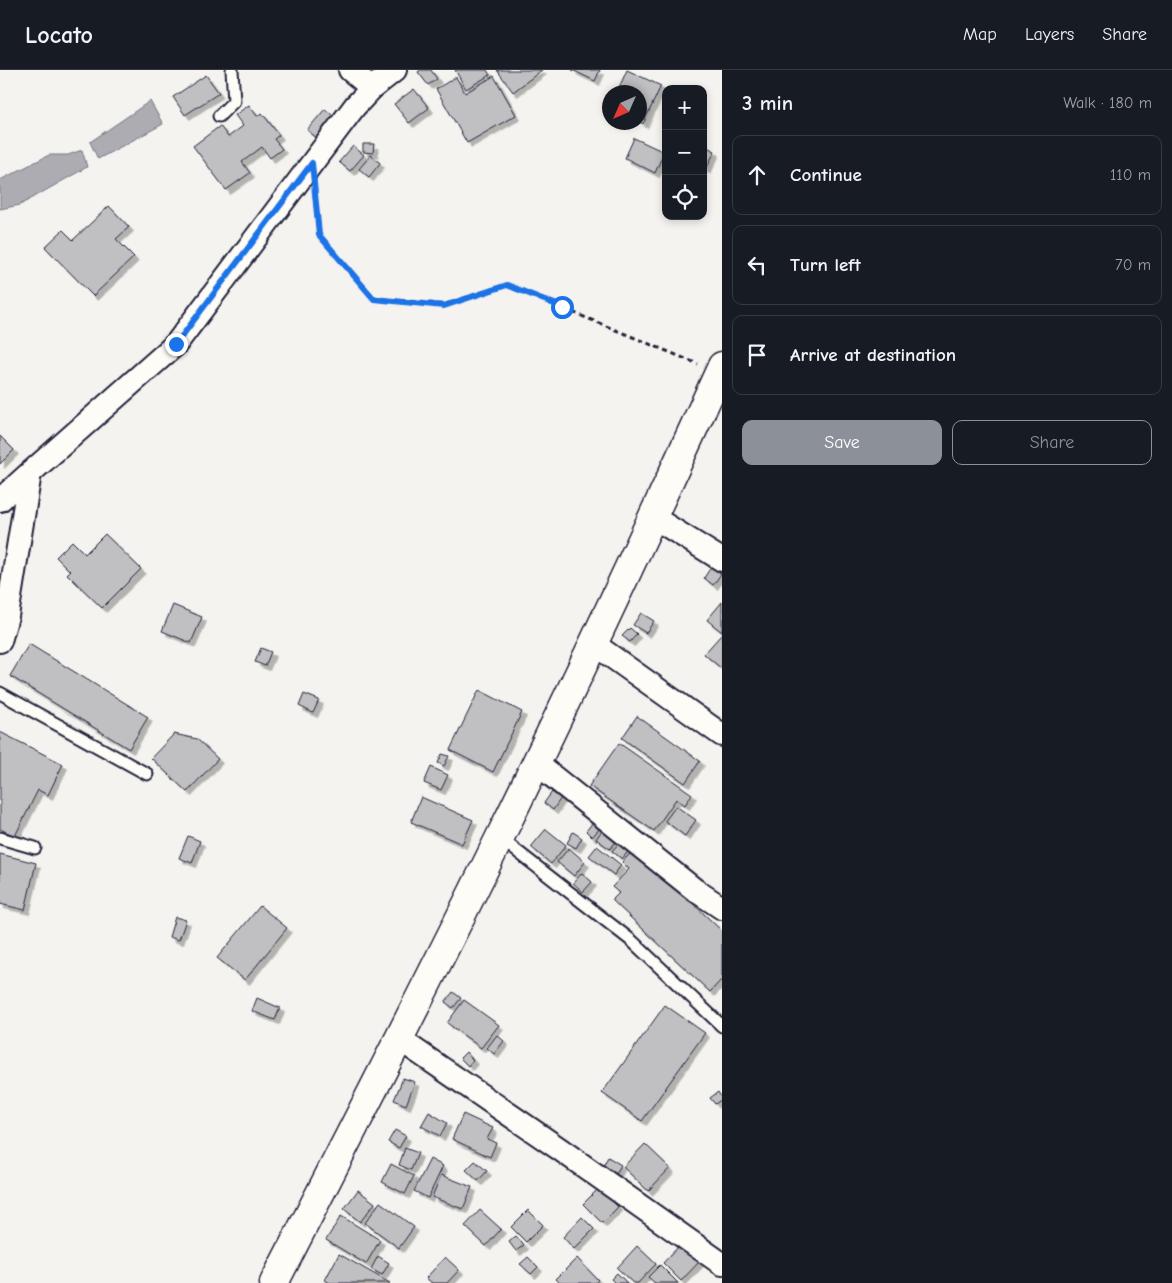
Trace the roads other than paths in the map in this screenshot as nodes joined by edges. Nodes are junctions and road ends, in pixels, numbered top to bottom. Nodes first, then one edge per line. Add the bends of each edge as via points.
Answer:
1 (232, 70) edge
2 (350, 70) edge
3 (395, 70) edge
4 (372, 88) junction
5 (219, 116) dead end
6 (721, 369) edge
7 (30, 473) junction
8 (0, 500) edge
9 (653, 517) junction
10 (722, 560) edge
11 (0, 641) edge
12 (594, 644) junction
13 (0, 693) edge
14 (722, 735) edge
15 (536, 763) junction
16 (147, 774) dead end
17 (0, 838) edge
18 (500, 838) junction
19 (35, 848) dead end
20 (722, 908) edge
21 (722, 1026) edge
22 (399, 1039) junction
23 (722, 1264) edge
24 (274, 1283) edge

1 - 5 lane via 234,101
2 - 4 street
3 - 4 street
4 - 7 street via 355,106 176,344
6 - 9 street
7 - 8 street
7 - 11 street
9 - 10 street
9 - 12 street
12 - 14 street
12 - 15 street
13 - 16 lane
15 - 18 street
15 - 20 street
17 - 19 lane
18 - 21 lane via 632,941
18 - 22 street
22 - 23 street
22 - 24 street

